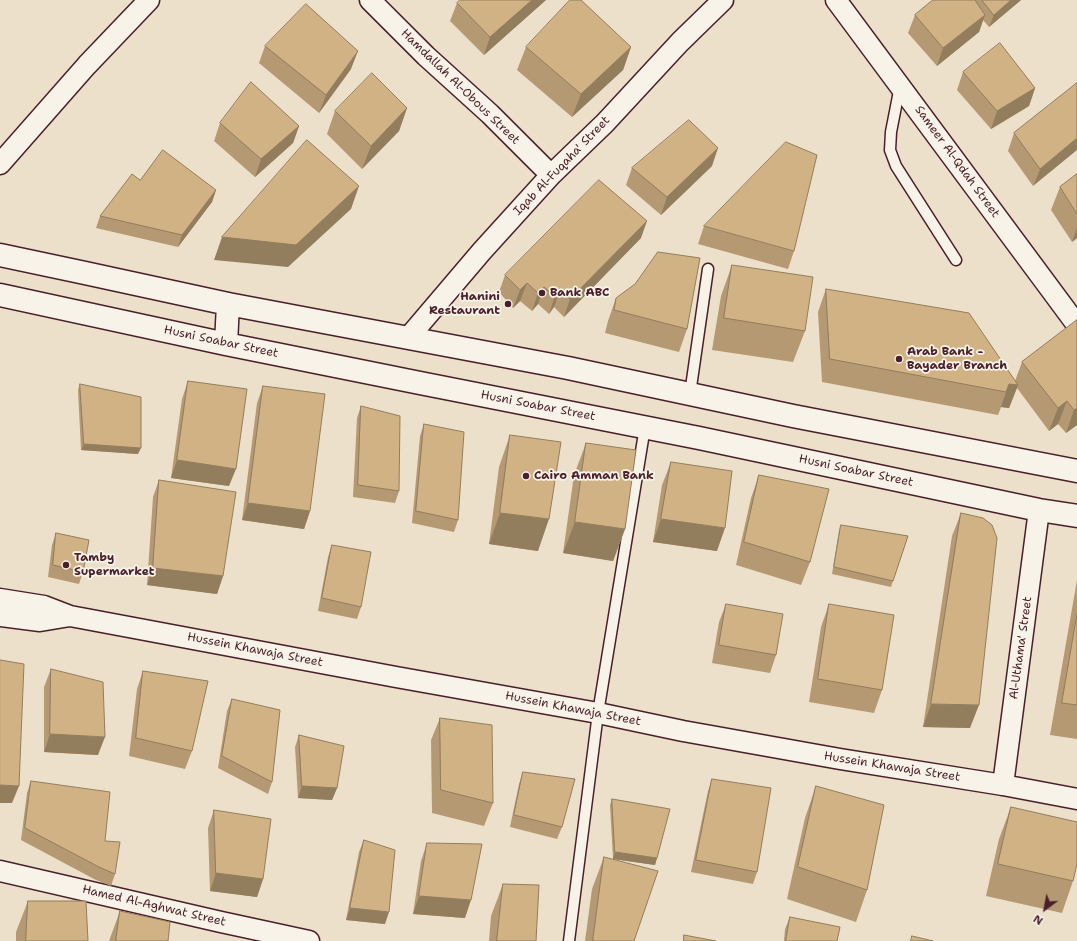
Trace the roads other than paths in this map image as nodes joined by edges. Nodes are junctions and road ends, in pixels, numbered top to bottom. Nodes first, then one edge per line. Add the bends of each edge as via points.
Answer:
1 (148, 0) edge
2 (370, 0) edge
3 (723, 0) edge
4 (836, 0) edge
5 (900, 85) junction
6 (0, 164) edge
7 (551, 175) junction
8 (0, 255) edge
9 (956, 260) dead end
10 (708, 269) dead end
11 (0, 295) edge
12 (228, 304) junction
13 (1077, 325) edge
14 (408, 338) junction
15 (226, 344) junction
16 (690, 394) junction
17 (645, 427) junction
18 (1077, 471) edge
19 (1040, 510) junction
20 (1077, 516) edge
21 (0, 599) edge
22 (0, 616) edge
23 (70, 616) junction
24 (598, 713) junction
25 (1003, 785) junction
26 (1077, 799) edge
27 (0, 871) edge
28 (309, 941) edge
29 (569, 941) edge

1 - 6 street
2 - 7 street, Hamdallah Al-Obous Street
3 - 7 street, Iqab Al-Fuqaha' Street via 605,123
4 - 5 street, Sameer Al-Qdah Street
5 - 9 lane via 890,150 896,166
5 - 13 street, Sameer Al-Qdah Street
7 - 14 street, Iqab Al-Fuqaha' Street
8 - 12 main road
10 - 16 lane
11 - 15 main road, Husni Soabar Street
12 - 14 main road
12 - 15 main road
14 - 16 main road
15 - 17 main road, Husni Soabar Street
16 - 18 main road
17 - 19 main road, Husni Soabar Street
17 - 24 lane
19 - 20 main road, Husni Soabar Street
19 - 25 street, Al-Uthama' Street
21 - 23 street, Hussein Khawaja Street via 44,606
22 - 23 street, Hussein Khawaja Street via 40,621
23 - 24 street, Hussein Khawaja Street
24 - 25 street, Hussein Khawaja Street via 840,759
24 - 29 lane
25 - 26 street, Hussein Khawaja Street
27 - 28 street, Hamed Al-Aghwat Street

